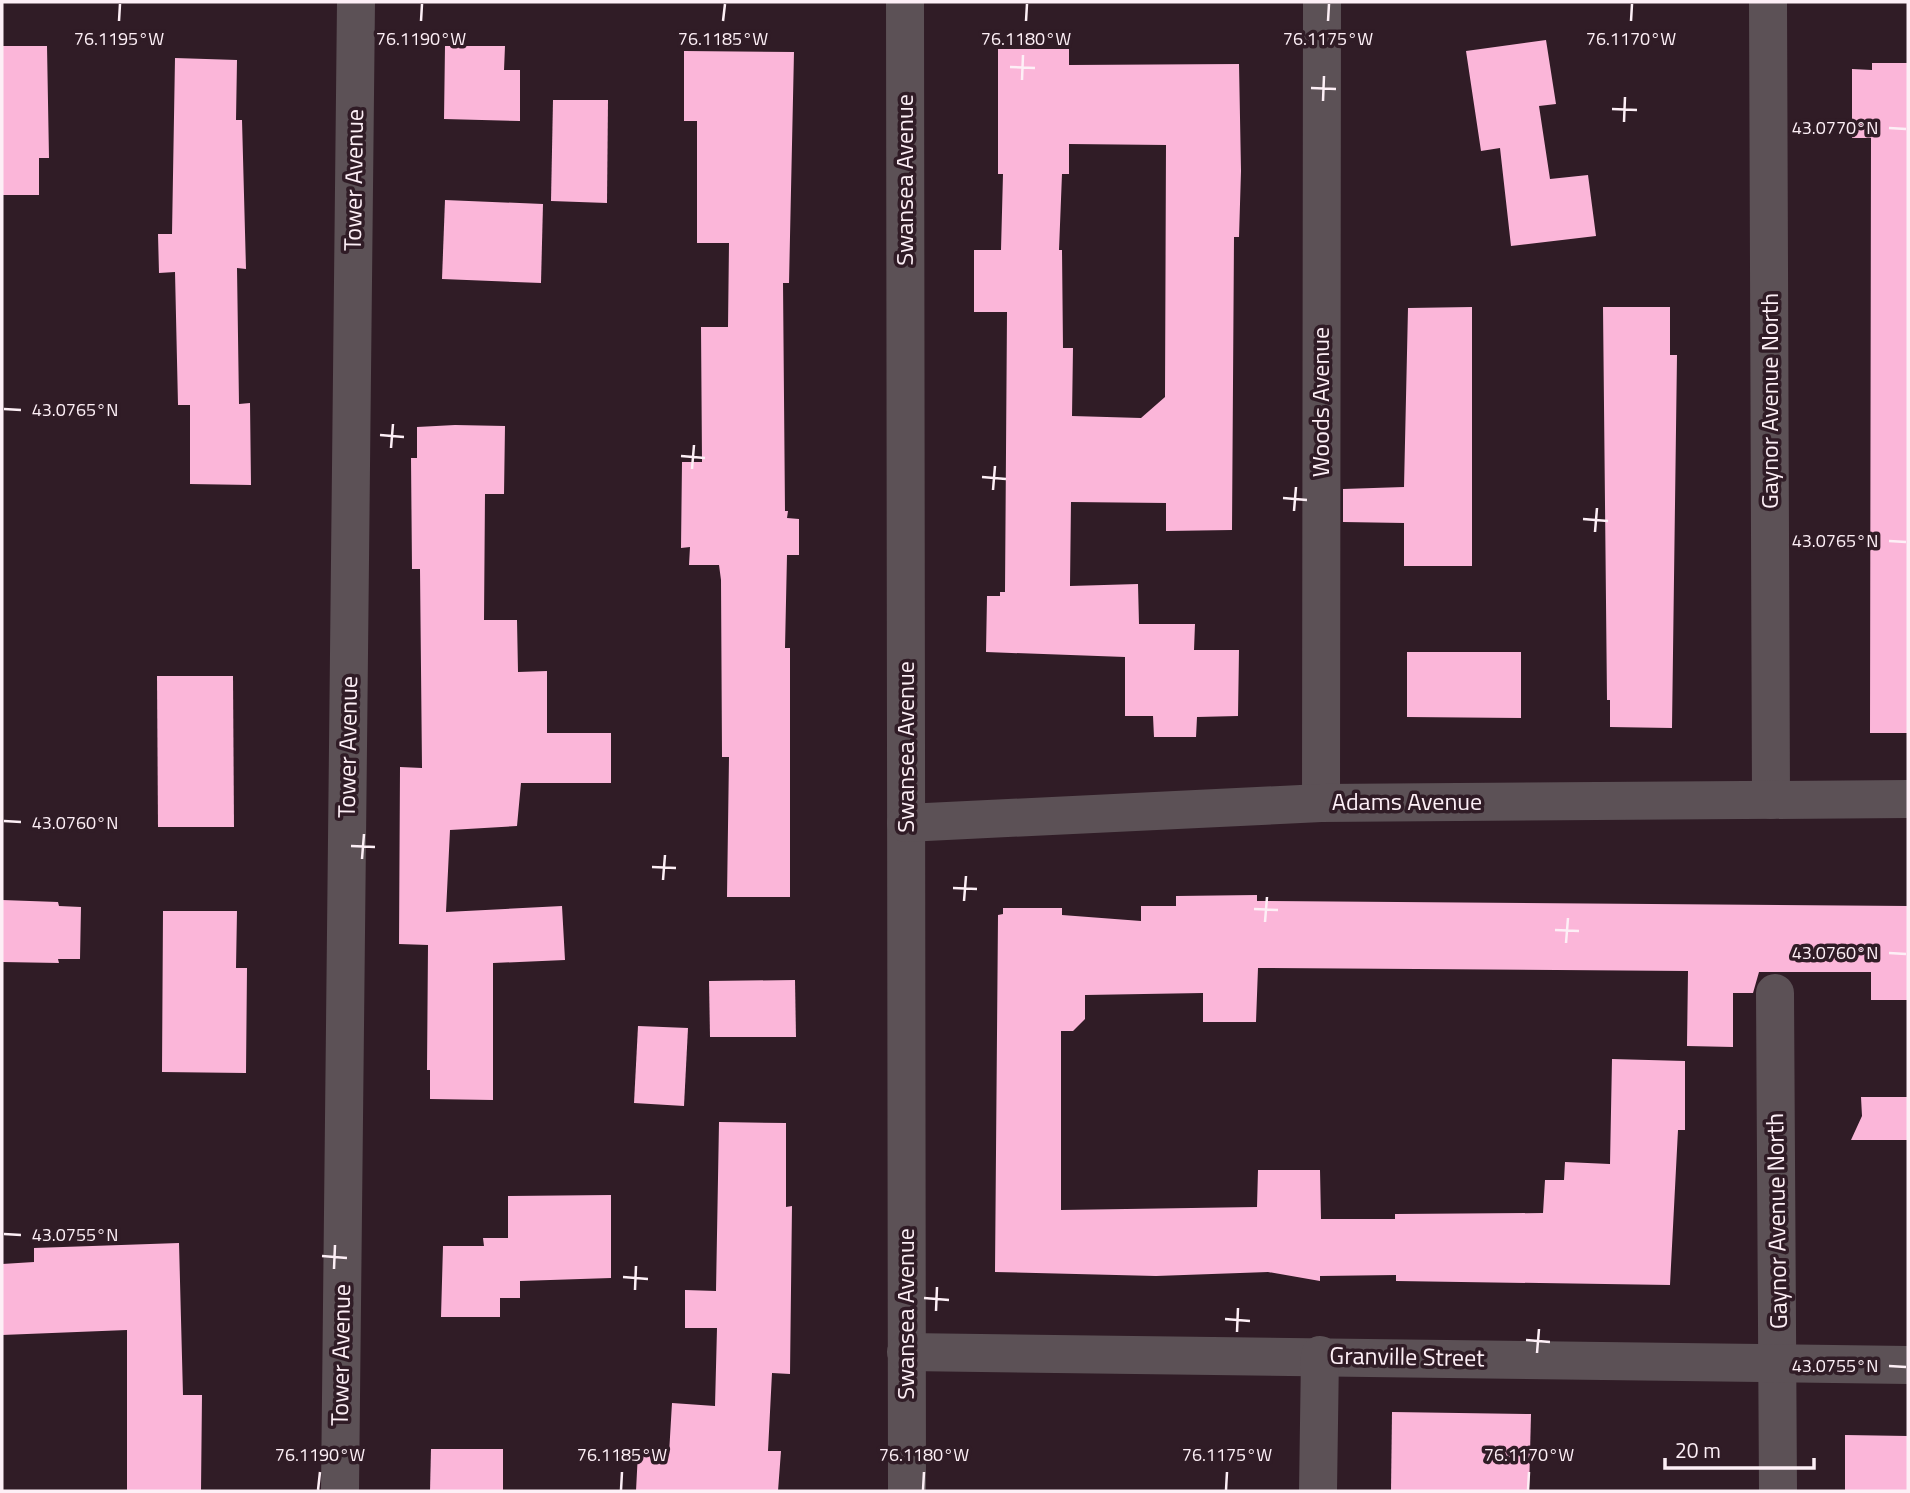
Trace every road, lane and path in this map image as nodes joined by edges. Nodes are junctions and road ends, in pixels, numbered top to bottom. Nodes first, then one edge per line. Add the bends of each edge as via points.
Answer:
1 (356, 2) edge
2 (905, 2) edge
3 (1322, 2) edge
4 (1768, 2) edge
5 (1908, 799) edge
6 (1771, 800) junction
7 (1321, 803) junction
8 (906, 823) junction
9 (1775, 993) dead end
10 (906, 1352) junction
11 (1320, 1355) junction
12 (1779, 1364) junction
13 (1908, 1365) edge
14 (340, 1491) edge
15 (907, 1491) edge
16 (1318, 1491) edge
17 (1778, 1491) edge

1 - 14 street, Tower Avenue
2 - 8 street, Swansea Avenue
3 - 7 street, Woods Avenue
4 - 6 street, Gaynor Avenue North
5 - 6 street, Adams Avenue
6 - 7 street, Adams Avenue
7 - 8 street, Adams Avenue
8 - 10 street, Swansea Avenue
9 - 12 street, Gaynor Avenue North
10 - 11 street, Granville Street
10 - 15 street, Swansea Avenue
11 - 12 street, Granville Street
11 - 16 street
12 - 13 street, Granville Street
12 - 17 street, Gaynor Avenue North

